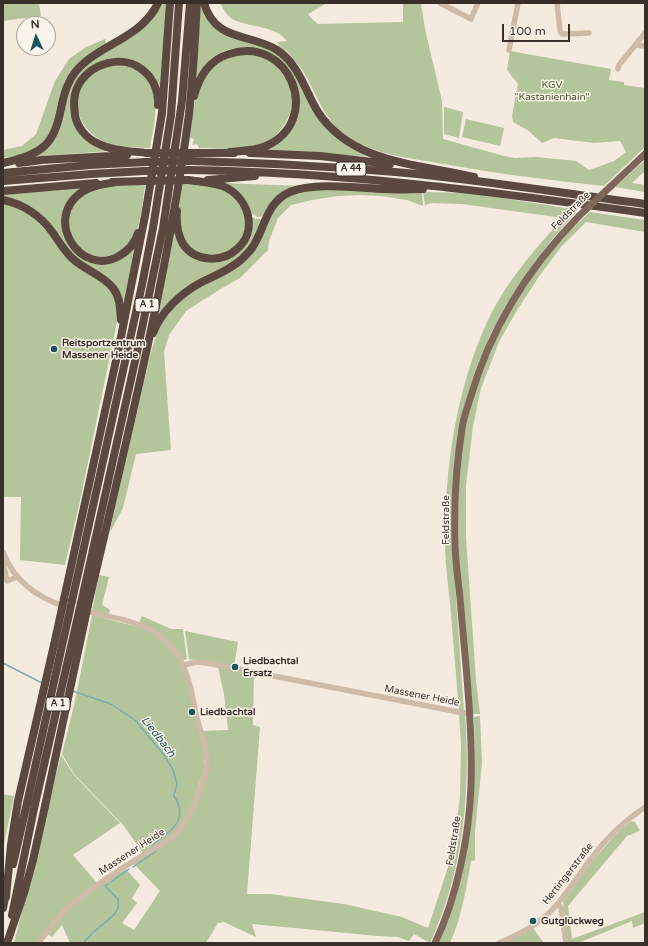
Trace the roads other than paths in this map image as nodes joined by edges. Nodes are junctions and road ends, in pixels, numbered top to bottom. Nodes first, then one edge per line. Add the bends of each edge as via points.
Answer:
1 (158, 3) edge
2 (170, 3) edge
3 (179, 3) edge
4 (190, 3) edge
5 (197, 3) edge
6 (204, 3) edge
7 (440, 3) edge
8 (478, 3) edge
9 (518, 3) edge
10 (557, 3) edge
11 (590, 33) dead end
12 (645, 33) edge
13 (636, 44) junction
14 (645, 46) edge
15 (509, 50) dead end
16 (618, 69) dead end
17 (189, 112) junction
18 (157, 140) junction
19 (230, 152) junction
20 (147, 153) junction
21 (645, 154) edge
22 (3, 164) edge
23 (434, 169) junction
24 (3, 173) edge
25 (286, 174) junction
26 (188, 180) junction
27 (3, 181) edge
28 (117, 182) junction
29 (511, 186) junction
30 (177, 188) junction
31 (471, 189) junction
32 (3, 191) edge
33 (3, 200) edge
34 (645, 204) edge
35 (645, 213) edge
36 (145, 216) junction
37 (118, 347) junction
38 (146, 353) junction
39 (4, 554) edge
40 (17, 577) junction
41 (68, 600) junction
42 (85, 604) junction
43 (184, 665) junction
44 (469, 714) junction
45 (31, 804) junction
46 (645, 807) edge
47 (6, 897) junction
48 (558, 903) junction
49 (3, 908) edge
50 (6, 943) edge
51 (38, 943) edge
52 (435, 943) edge
53 (499, 943) edge
54 (566, 943) edge

1 - 22 highway via 130,34 86,61 70,78 50,141 34,153
2 - 18 highway via 162,113
3 - 41 highway, A 1 via 171,115 153,228
4 - 42 highway, A 1 via 182,101 163,228
5 - 17 highway
6 - 23 highway via 211,18 220,28 264,43 286,57 295,67 318,112 342,138 363,151 383,158
7 - 8 street via 471,19
9 - 15 street
10 - 11 street via 562,34
12 - 13 street
13 - 14 street
13 - 16 street
17 - 19 highway via 200,79 220,57 236,52 255,51 281,65 288,74 295,93 292,122 281,137 266,146
17 - 30 highway
18 - 20 highway via 157,90 144,71 133,64 116,61 105,63 85,74 76,90 73,104 76,121 81,130 91,140 103,146
18 - 36 highway
19 - 20 highway, bridge
19 - 23 highway via 320,156
20 - 22 highway
21 - 44 main road, Feldstraße, bridge via 550,247 509,306 478,372 462,428 456,484 455,541
23 - 29 highway
24 - 29 highway, A 44, bridge via 90,165 191,161 321,166
25 - 26 highway
25 - 27 highway, A 44, bridge via 144,171
25 - 31 highway, A 44
26 - 28 highway, bridge
26 - 30 highway via 225,187 240,198 249,219 245,240 237,250 223,258 207,259 186,248 177,226
28 - 32 highway
28 - 36 highway via 97,185 82,191 69,205 64,223 70,242 87,257 100,260 114,259 136,239
29 - 34 highway, A 44
30 - 38 highway
31 - 35 highway, A 44
31 - 38 highway via 342,186 310,187 290,192 278,199 268,213 252,248 241,260 184,294 167,310 154,331
33 - 37 highway via 19,204 31,211 43,221 74,259 113,288 120,306
36 - 37 highway
37 - 41 highway
38 - 42 highway
39 - 40 street, Massener Heide
39 - 40 street, Massener Heide via 7,581
40 - 43 street, Massener Heide via 29,589 52,602 128,621 153,631 171,645
41 - 45 highway, A 1, bridge
41 - 47 highway, bridge via 18,800
42 - 45 highway, A 1, bridge
42 - 50 highway, bridge via 31,867
43 - 44 street, Massener Heide via 207,663
43 - 51 street, Massener Heide via 207,759 206,770 191,812 181,829 170,839 121,868 71,904
44 - 52 main road, Feldstraße via 471,787 460,870 450,906
45 - 47 highway, A 1
45 - 50 highway, A 1
46 - 48 street, Hertingerstraße via 608,839
47 - 49 highway, A 1
48 - 53 street, Hertingerstraße via 540,920
48 - 54 street via 562,908

